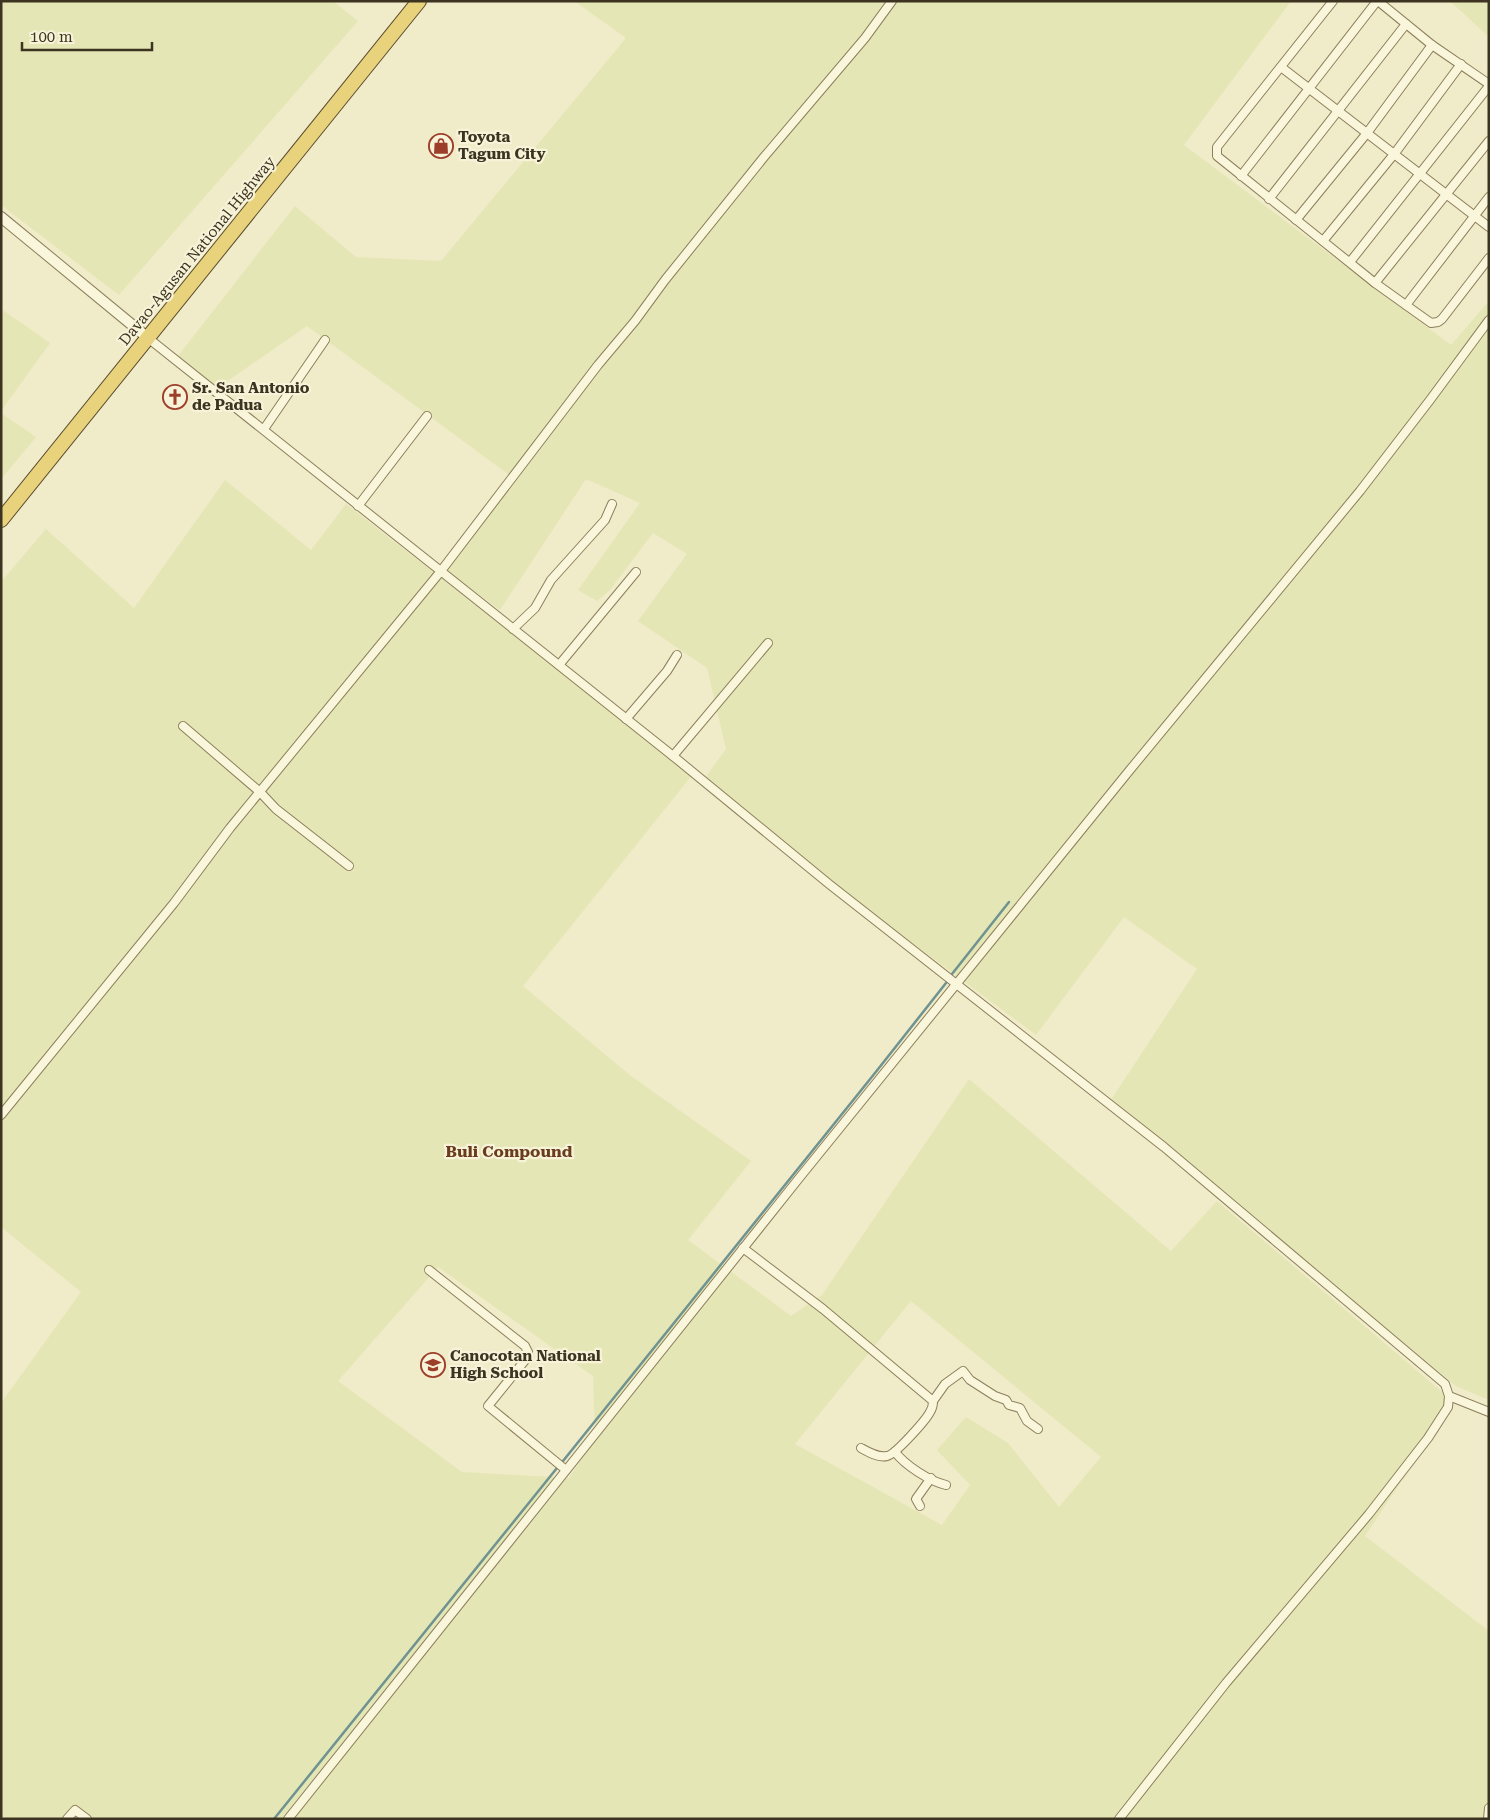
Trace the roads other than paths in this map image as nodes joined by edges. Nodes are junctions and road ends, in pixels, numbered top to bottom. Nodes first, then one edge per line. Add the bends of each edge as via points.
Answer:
1 (419, 1) edge
2 (892, 1) edge
3 (1333, 1) edge
4 (1378, 1) edge
5 (1406, 24) junction
6 (1432, 45) junction
7 (1461, 64) junction
8 (1281, 67) junction
9 (1489, 85) edge
10 (1311, 88) junction
11 (1337, 110) junction
12 (1367, 132) junction
13 (1489, 141) edge
14 (1395, 153) junction
15 (1421, 173) junction
16 (1241, 176) junction
17 (1447, 195) junction
18 (1489, 197) edge
19 (1269, 199) junction
20 (1474, 216) junction
21 (1, 217) edge
22 (1296, 220) junction
23 (1489, 227) edge
24 (1323, 241) junction
25 (1489, 258) edge
26 (1350, 262) junction
27 (1376, 283) junction
28 (1406, 305) junction
29 (1489, 320) edge
30 (148, 338) junction
31 (325, 340) dead end
32 (427, 416) dead end
33 (264, 429) junction
34 (612, 504) dead end
35 (358, 506) junction
36 (1, 520) edge
37 (441, 572) junction
38 (636, 572) dead end
39 (513, 629) junction
40 (768, 643) dead end
41 (677, 655) dead end
42 (559, 665) junction
43 (626, 719) junction
44 (183, 726) dead end
45 (673, 756) junction
46 (260, 792) junction
47 (349, 866) dead end
48 (956, 984) junction
49 (1, 1115) edge
50 (743, 1248) junction
51 (428, 1270) dead end
52 (1449, 1396) junction
53 (933, 1401) junction
54 (1489, 1412) edge
55 (1038, 1429) dead end
56 (861, 1448) dead end
57 (895, 1452) junction
58 (566, 1470) junction
59 (931, 1478) junction
60 (946, 1485) dead end
61 (920, 1506) dead end
62 (1489, 1808) edge
63 (67, 1819) edge
64 (87, 1819) edge
65 (288, 1819) edge
66 (1118, 1819) edge
67 (1488, 1819) edge

1 - 30 highway, Davao-Agusan National Highway
2 - 37 street via 598,364
3 - 8 street
4 - 5 street
4 - 10 street
5 - 6 street
5 - 11 street
6 - 7 street
6 - 12 street
7 - 9 street
7 - 14 street
8 - 10 street
8 - 16 street via 1216,150 1220,160
9 - 15 street
10 - 11 street
10 - 16 street
11 - 12 street
11 - 19 street
12 - 14 street
12 - 22 street
13 - 17 street
14 - 15 street
14 - 24 street
15 - 17 street
15 - 26 street
16 - 19 street
17 - 20 street
17 - 27 street
18 - 20 street
19 - 22 street
20 - 23 street
20 - 28 street
21 - 30 street
22 - 24 street
24 - 26 street
25 - 28 street via 1438,322 1427,321
26 - 27 street
27 - 28 street
29 - 48 street via 1360,491
30 - 33 street
30 - 36 highway, Davao-Agusan National Highway
31 - 33 street
32 - 35 street
33 - 35 street
34 - 39 street via 605,520 551,580 535,608
35 - 37 street
37 - 39 street
37 - 46 street
38 - 42 street
39 - 42 street
40 - 45 street
41 - 43 street
42 - 43 street
43 - 45 street
44 - 46 street
45 - 48 street
46 - 47 street via 276,809
46 - 49 street
48 - 50 street
48 - 52 street via 1171,1152 1445,1384
50 - 53 street via 823,1309
50 - 58 street
51 - 58 street via 525,1346 528,1352 526,1359 488,1406
52 - 54 street
52 - 66 street via 1448,1407 1428,1438 1381,1499 1226,1683
53 - 55 street via 945,1384 963,1371 970,1380 1006,1400 1009,1405 1020,1408 1027,1421
53 - 57 street via 930,1413
56 - 57 street via 879,1456
57 - 59 street via 901,1460
58 - 65 street
59 - 60 street
59 - 61 street via 916,1499
62 - 67 street
63 - 64 street via 75,1810

